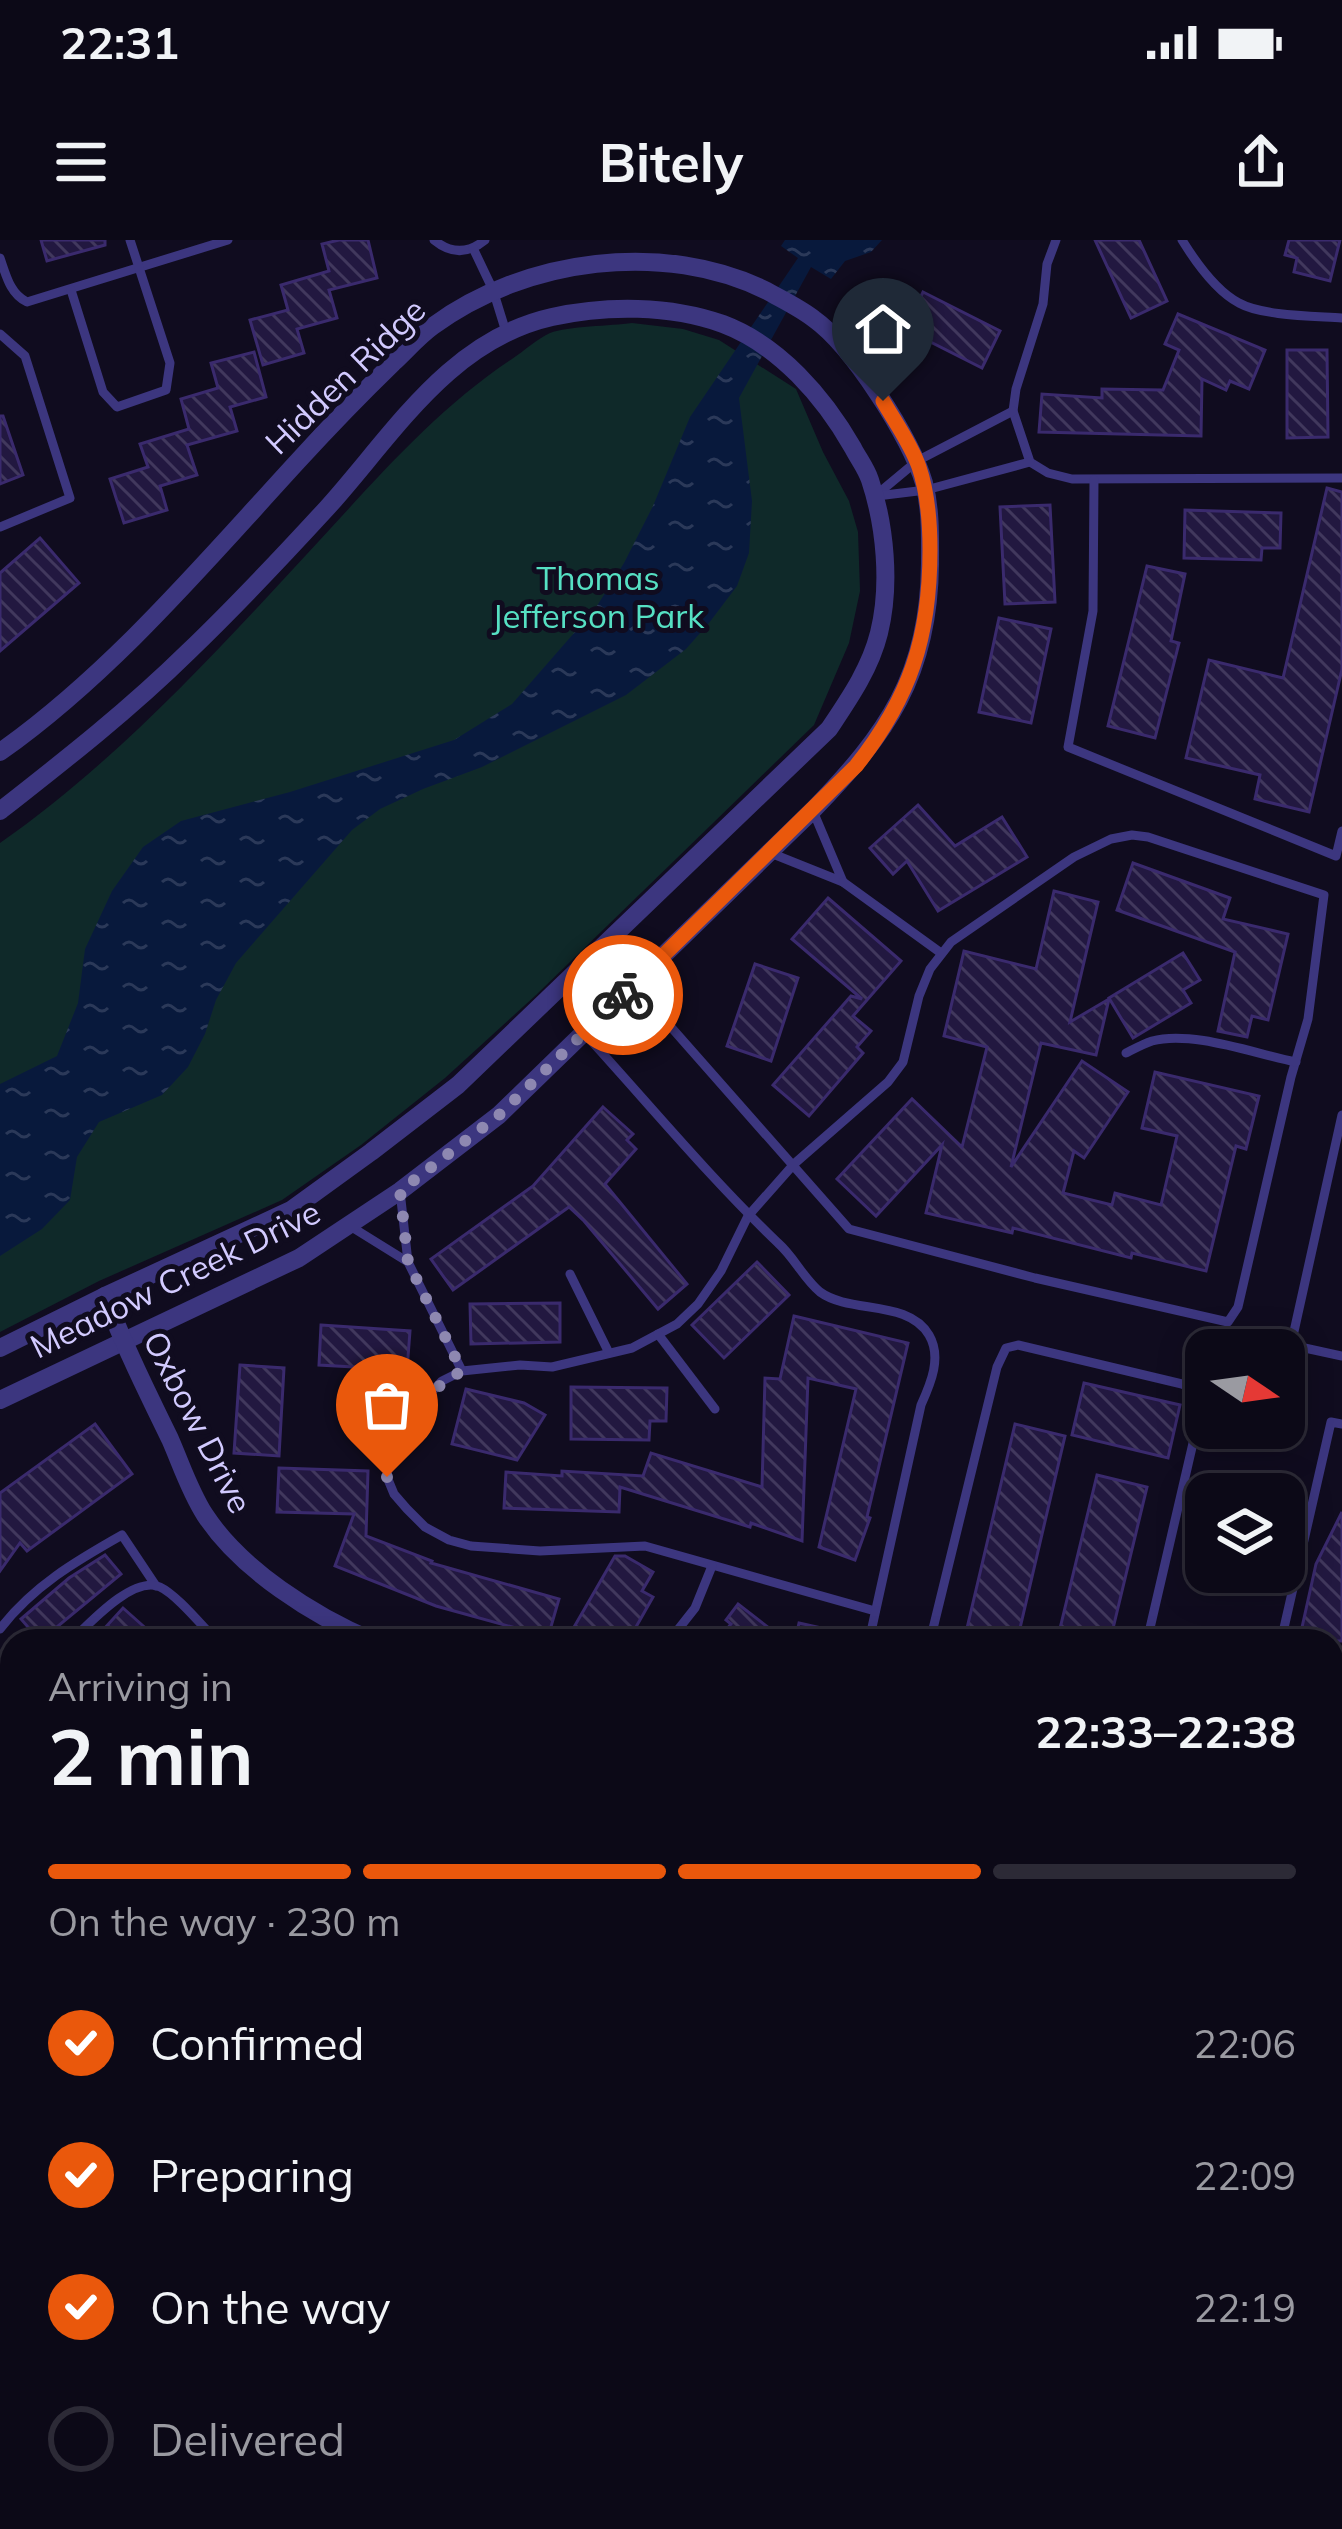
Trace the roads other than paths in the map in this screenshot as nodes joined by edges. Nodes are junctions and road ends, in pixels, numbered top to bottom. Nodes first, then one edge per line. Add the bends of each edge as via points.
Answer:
1 (130, 240) edge
2 (228, 240) edge
3 (434, 240) edge
4 (485, 240) edge
5 (1056, 240) edge
6 (1182, 240) edge
7 (201, 244) edge
8 (473, 248) junction
9 (0, 258) edge
10 (140, 268) junction
11 (70, 290) junction
12 (493, 290) junction
13 (1342, 317) edge
14 (818, 321) joint
15 (506, 332) junction
16 (0, 334) edge
17 (788, 366) joint
18 (1013, 411) junction
19 (917, 461) junction
20 (1030, 462) junction
21 (1342, 478) edge
22 (1094, 480) junction
23 (926, 490) junction
24 (874, 496) junction
25 (0, 527) edge
26 (0, 752) edge
27 (813, 810) junction
28 (0, 811) edge
29 (1342, 831) edge
30 (768, 852) junction
31 (843, 882) junction
32 (941, 953) junction
33 (633, 984) junction
34 (585, 1034) junction
35 (1126, 1053) dead end
36 (1295, 1062) junction
37 (1342, 1115) edge
38 (794, 1164) junction
39 (400, 1191) junction
40 (748, 1216) junction
41 (350, 1226) junction
42 (408, 1262) junction
43 (570, 1274) dead end
44 (105, 1296) junction
45 (658, 1334) junction
46 (122, 1341) junction
47 (0, 1348) edge
48 (1341, 1352) edge
49 (609, 1353) junction
50 (462, 1371) junction
51 (0, 1400) edge
52 (715, 1409) dead end
53 (1342, 1424) edge
54 (712, 1566) junction
55 (156, 1586) junction
56 (875, 1611) junction
57 (1, 1629) edge
58 (84, 1629) edge
59 (205, 1629) edge
60 (347, 1629) edge
61 (679, 1629) edge
62 (871, 1629) edge
63 (933, 1629) edge
64 (1150, 1629) edge
65 (1284, 1629) edge

1 - 10 lane
2 - 7 lane
3 - 8 lane via 446,249
4 - 8 lane
5 - 18 lane
6 - 13 lane via 1240,304
7 - 10 lane
8 - 12 lane
9 - 11 lane via 17,298
10 - 11 lane
10 - 11 lane via 170,364 166,390 117,407 103,392
12 - 14 street, Hidden Ridge via 568,264 700,265 744,278
12 - 15 lane
12 - 26 street, Hidden Ridge via 432,326 130,641
14 - 19 street, Meadow Creek Drive via 883,401
15 - 17 street, Hidden Ridge via 614,308 675,313 723,324
15 - 28 street, Hidden Ridge via 437,380 188,653
16 - 25 lane via 25,356 70,498
17 - 24 street, Meadow Creek Drive via 839,424
18 - 19 lane
18 - 20 lane
19 - 23 street, Meadow Creek Drive
19 - 24 lane
20 - 22 lane
20 - 23 lane
21 - 22 lane
22 - 29 lane via 1093,611 1068,747 1336,856
23 - 24 lane
23 - 27 street, Meadow Creek Drive via 930,588 910,678 875,742
24 - 44 street, Meadow Creek Drive via 885,582 879,633 830,730 458,1085 291,1210
27 - 30 street, Meadow Creek Drive
27 - 31 lane
30 - 31 lane
30 - 33 street, Meadow Creek Drive
31 - 32 lane
32 - 36 lane via 1073,857 1111,838 1148,837 1324,895
32 - 38 lane via 919,995 903,1061
33 - 34 street, Meadow Creek Drive
33 - 38 lane
34 - 39 street, Meadow Creek Drive via 499,1115
34 - 40 lane
35 - 36 lane via 1171,1039
36 - 38 lane via 1228,1322 849,1229
37 - 48 lane via 1291,1345
38 - 40 lane
39 - 41 street, Meadow Creek Drive
39 - 42 lane
40 - 45 lane via 698,1304
40 - 56 lane via 816,1289 901,1314 931,1337 933,1380
41 - 42 lane
41 - 46 street, Meadow Creek Drive
42 - 50 lane
43 - 49 lane
44 - 46 street, Oxbow Drive
44 - 47 street, Meadow Creek Drive
45 - 49 lane
45 - 52 lane
46 - 51 street, Meadow Creek Drive
46 - 60 street, Oxbow Drive via 204,1514 262,1575
49 - 50 lane via 552,1367
50 - 54 lane via 411,1413 390,1454 394,1494 425,1527 471,1546 645,1546
53 - 65 lane via 1331,1422
54 - 56 lane
54 - 61 lane
55 - 57 lane via 122,1535 62,1569
55 - 58 lane via 141,1585
55 - 59 lane
56 - 62 lane
63 - 64 lane via 997,1366 1006,1348 1018,1345 1182,1384 1200,1399

